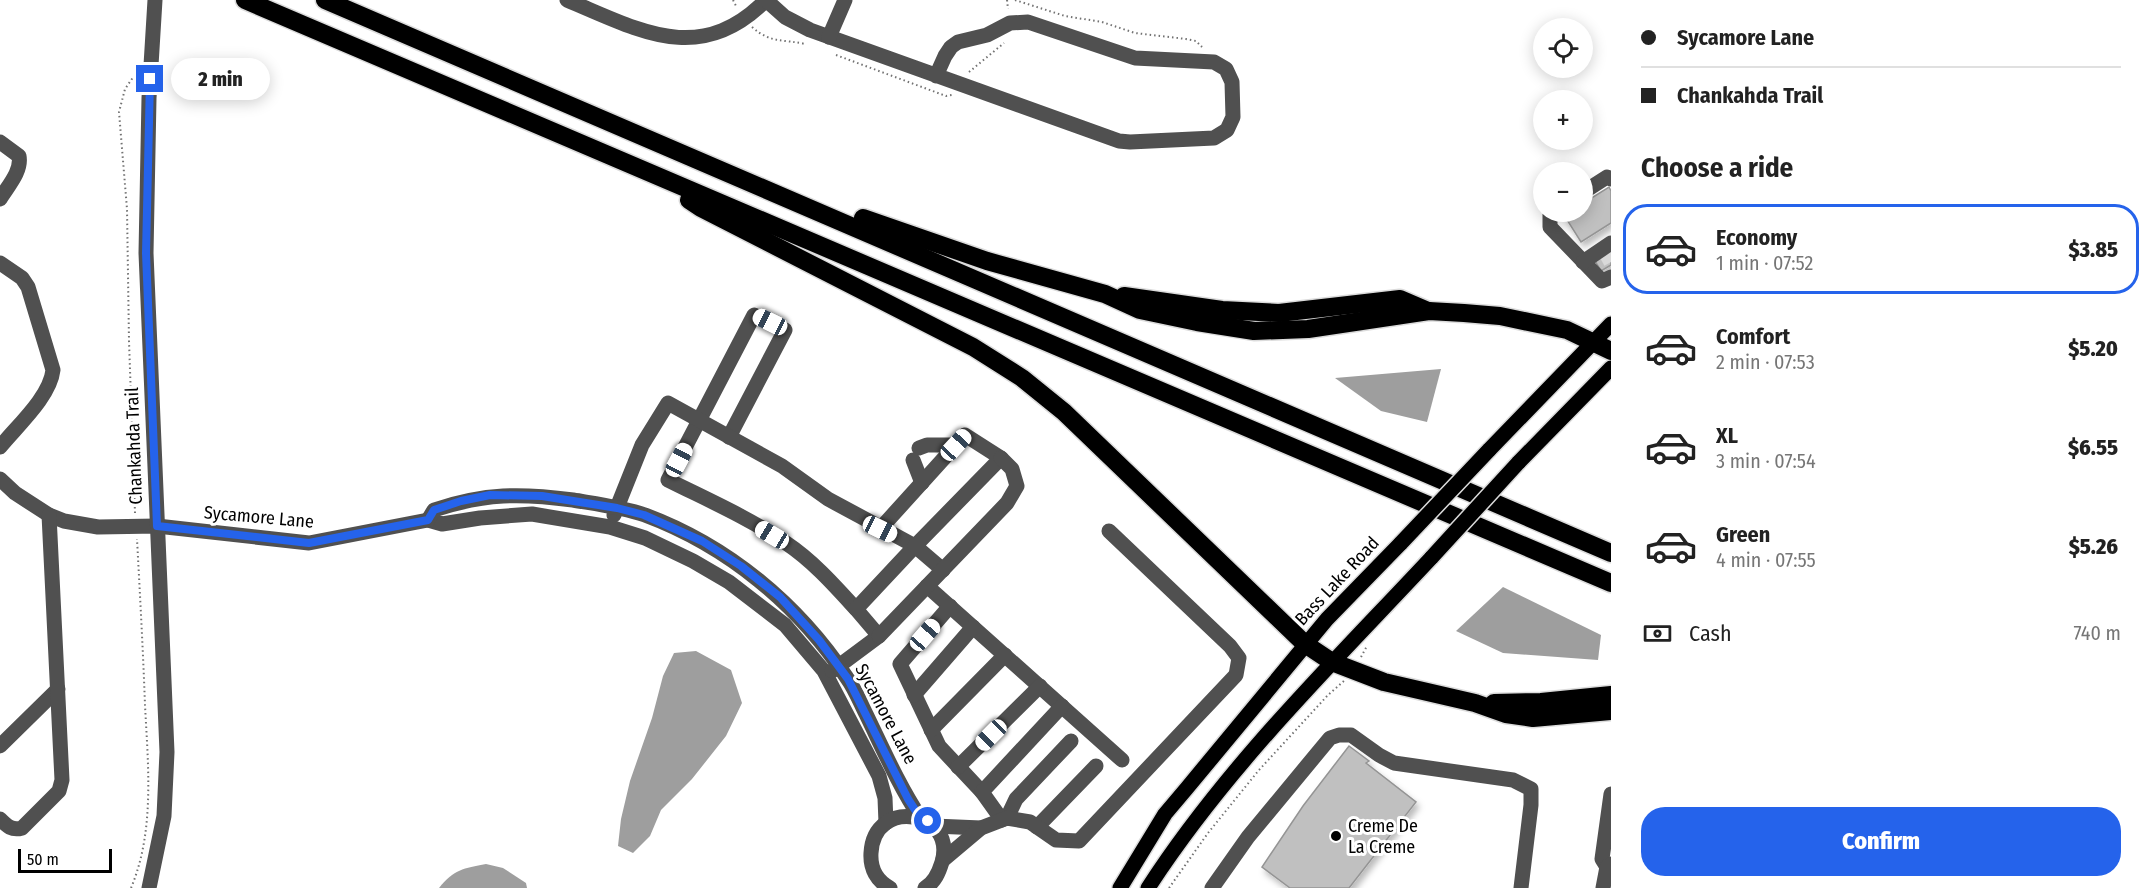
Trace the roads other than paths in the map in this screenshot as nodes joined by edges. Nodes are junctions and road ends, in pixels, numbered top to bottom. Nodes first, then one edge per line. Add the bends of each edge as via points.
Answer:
1 (155, 0) edge
2 (245, 0) edge
3 (325, 0) edge
4 (567, 0) edge
5 (766, 0) edge
6 (845, 0) edge
7 (829, 37) junction
8 (936, 76) junction
9 (0, 142) edge
10 (675, 149) junction
11 (654, 175) junction
12 (1611, 179) edge
13 (1593, 186) edge
14 (0, 199) edge
15 (1550, 222) edge
16 (1607, 248) edge
17 (1583, 262) junction
18 (0, 263) edge
19 (1611, 277) edge
20 (1611, 324) edge
21 (1592, 343) junction
22 (1611, 351) edge
23 (1611, 368) edge
24 (700, 420) junction
25 (729, 437) junction
26 (956, 445) junction
27 (0, 447) edge
28 (1001, 458) junction
29 (0, 478) edge
30 (922, 483) junction
31 (617, 508) junction
32 (49, 515) junction
33 (428, 520) junction
34 (157, 526) junction
35 (610, 527) junction
36 (880, 529) junction
37 (1109, 531) dead end
38 (915, 546) junction
39 (1611, 553) edge
40 (943, 570) junction
41 (1611, 583) edge
42 (927, 586) junction
43 (950, 606) junction
44 (856, 609) junction
45 (973, 627) junction
46 (879, 636) junction
47 (1305, 644) junction
48 (1005, 655) junction
49 (1332, 662) junction
50 (832, 671) junction
51 (1040, 686) junction
52 (58, 689) junction
53 (914, 695) junction
54 (1611, 695) edge
55 (1474, 703) junction
56 (1062, 706) junction
57 (1611, 711) edge
58 (931, 730) junction
59 (1071, 741) dead end
60 (0, 746) edge
61 (1122, 760) dead end
62 (1096, 766) dead end
63 (958, 767) junction
64 (981, 792) junction
65 (1611, 794) edge
66 (0, 819) edge
67 (1004, 819) junction
68 (927, 822) junction
69 (886, 823) junction
70 (1037, 827) junction
71 (981, 828) junction
72 (941, 865) junction
73 (1609, 866) edge
74 (873, 870) junction
75 (149, 888) edge
76 (869, 888) edge
77 (890, 888) edge
78 (925, 888) edge
79 (945, 888) edge
80 (1120, 888) edge
81 (1149, 888) edge
82 (1212, 888) edge
83 (1521, 888) edge
84 (1603, 888) edge

1 - 34 street, Chankahda Trail via 146,253
2 - 11 highway
3 - 10 highway
4 - 5 street via 641,31 676,38 698,38 722,30
5 - 7 street via 796,24
6 - 7 street
7 - 8 street
8 - 8 street via 1119,141 1214,138 1232,123 1232,82 1221,65 1135,58 1037,24 1010,24 958,42 945,56
9 - 14 street via 20,161
10 - 21 highway via 976,257 1105,294 1140,310 1254,331 1308,328 1429,311 1511,318 1567,330
10 - 39 highway
11 - 41 highway
11 - 47 highway via 701,208 973,347 1022,378 1065,412
12 - 13 street
15 - 17 street via 1550,227
16 - 17 street
17 - 19 street via 1602,281
18 - 27 street via 28,287 53,370 44,394
20 - 21 main road, Bass Lake Road
21 - 22 highway
21 - 47 main road, Bass Lake Road, bridge
23 - 49 main road, bridge
24 - 25 street
24 - 25 street via 754,315 785,330
24 - 31 street via 668,403 642,445
24 - 44 street via 668,480 787,544
25 - 36 street
26 - 28 street via 965,435
26 - 30 street
26 - 30 street via 927,445 916,454
28 - 38 street
28 - 40 street via 1012,469 1017,486 1007,503
29 - 32 street, Sycamore Lane
30 - 36 street
31 - 33 street, Sycamore Lane via 542,496 490,495 434,510
31 - 35 street
31 - 50 street, Sycamore Lane via 644,515 702,541 741,566 780,597 819,640
32 - 34 street, Sycamore Lane via 98,527
32 - 52 street
33 - 34 street, Sycamore Lane via 309,543
33 - 35 street, Sycamore Lane via 442,524 532,514
34 - 75 street, Chankahda Trail via 167,752 164,816
35 - 50 street, Sycamore Lane via 645,538 729,582 785,625
36 - 38 street
37 - 70 street via 1230,646 1239,658 1236,675 1079,841 1056,840
38 - 40 street
38 - 44 street
40 - 42 street
42 - 43 street
42 - 46 street
43 - 45 street
43 - 53 street via 900,664
44 - 46 street
45 - 48 street
45 - 53 street
46 - 50 street
47 - 49 highway
47 - 80 main road, Bass Lake Road via 1165,814
48 - 51 street
48 - 58 street
49 - 55 highway via 1384,682
49 - 81 main road via 1228,779
50 - 68 street, Sycamore Lane via 848,679 908,799
50 - 69 street, Sycamore Lane via 879,776
51 - 56 street
51 - 63 street
52 - 60 street
52 - 66 street via 62,780 59,791 22,828 8,827
53 - 58 street
54 - 55 highway
55 - 57 highway via 1533,718
56 - 61 street
56 - 64 street
58 - 63 street via 939,747
59 - 67 street via 1016,799
62 - 70 street
63 - 64 street
64 - 67 street
65 - 73 street via 1602,859
67 - 70 street via 1030,822
67 - 71 street
68 - 69 street via 903,816
68 - 71 street
68 - 72 street, Sycamore Lane via 938,830 943,842
69 - 74 street via 874,838
71 - 72 street
72 - 78 street via 936,878
72 - 79 street
73 - 84 street
74 - 76 street
74 - 77 street
82 - 83 street via 1248,837 1320,750 1330,738 1339,735 1351,735 1394,763 1513,780 1531,789

